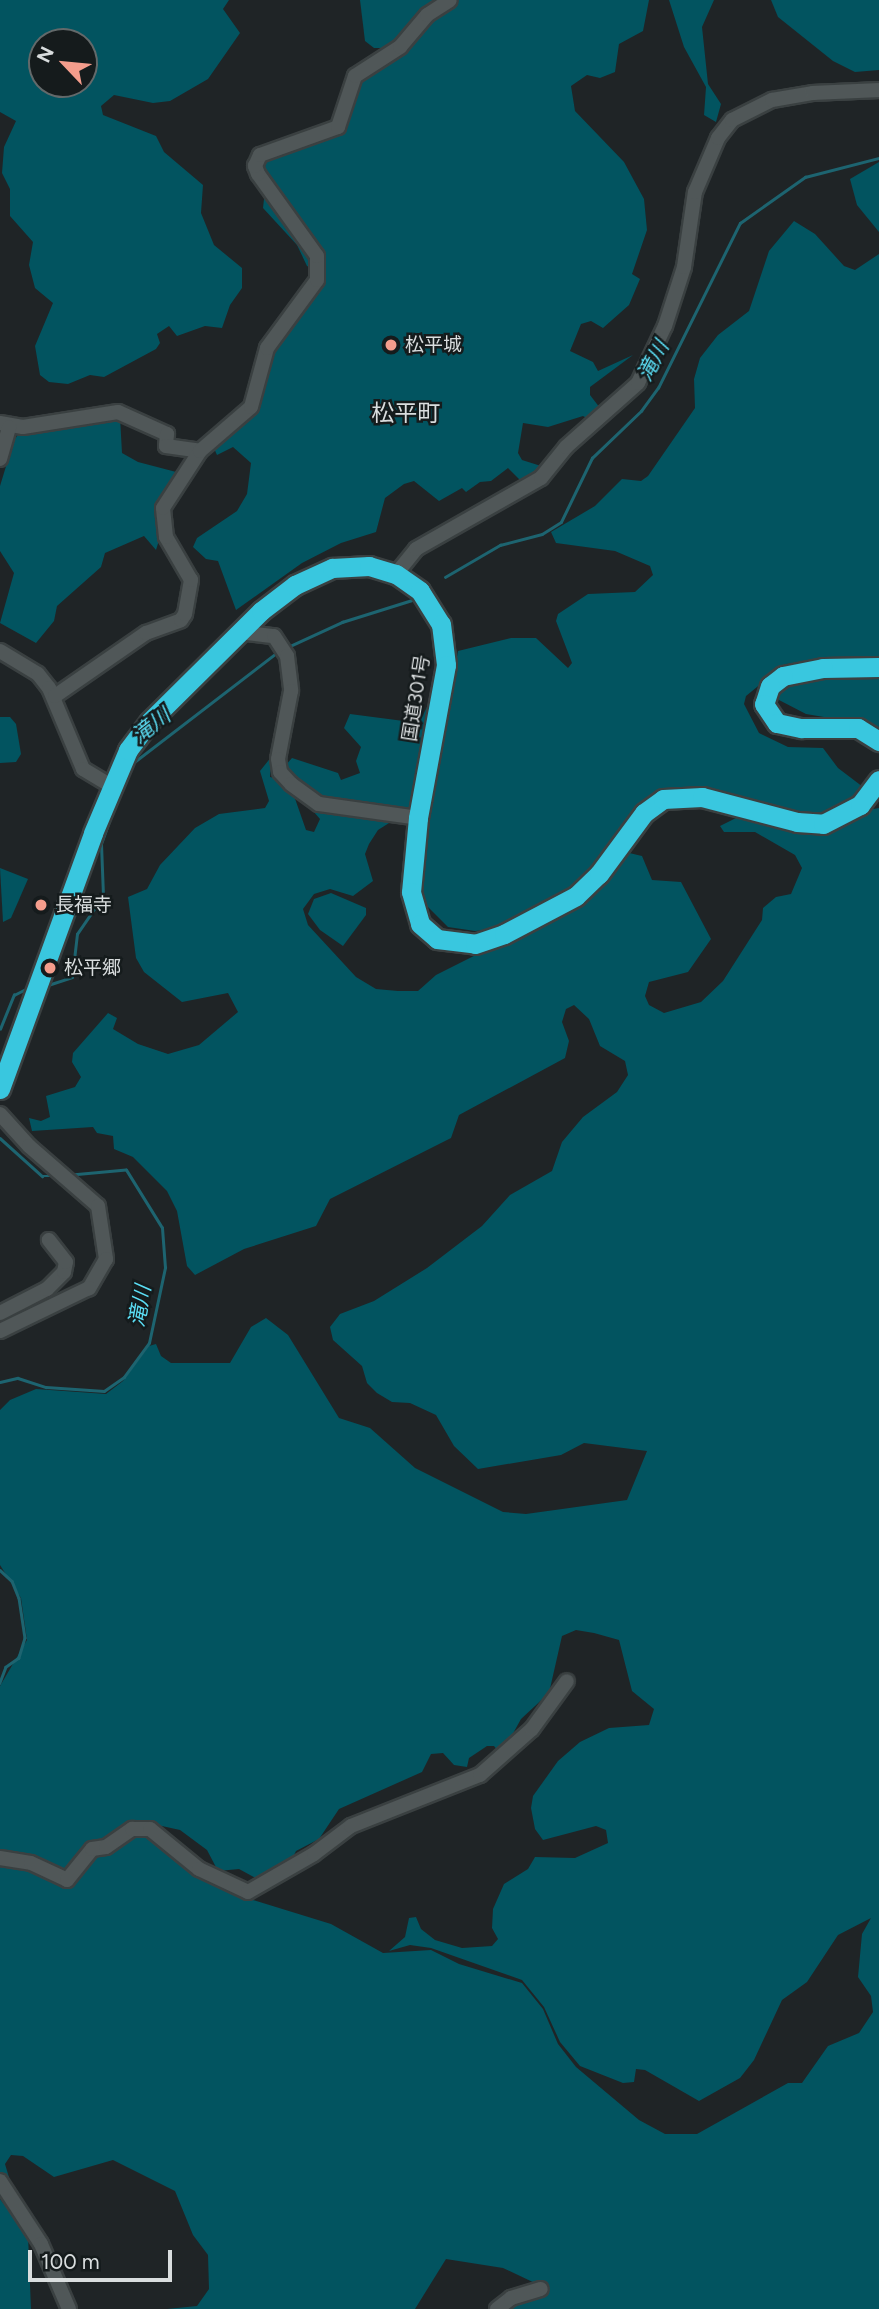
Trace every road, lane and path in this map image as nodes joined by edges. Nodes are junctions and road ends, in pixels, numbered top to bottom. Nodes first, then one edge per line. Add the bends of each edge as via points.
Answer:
1 (450, 0) edge
2 (879, 90) edge
3 (5, 425) edge
4 (200, 451) junction
5 (0, 459) edge
6 (396, 574) junction
7 (239, 632) junction
8 (0, 651) edge
9 (879, 667) edge
10 (55, 696) junction
11 (879, 741) edge
12 (879, 780) edge
13 (111, 786) junction
14 (418, 818) junction
15 (0, 1089) edge
16 (0, 1114) edge
17 (49, 1240) dead end
18 (0, 1313) edge
19 (0, 1331) edge
20 (567, 1681) dead end
21 (0, 1858) edge
22 (0, 2181) edge
23 (541, 2289) dead end
24 (69, 2309) edge
25 (496, 2309) edge

1 - 4 street via 427,15 400,47 355,76 338,127 260,155 255,166 258,174 313,248 319,272 267,348 251,407
2 - 6 street via 772,100 732,120 718,138 695,192 684,267 665,326 638,383 566,447 541,478 416,549
3 - 4 street via 118,411 167,435 166,446
3 - 5 street
4 - 10 street via 161,515 166,537 191,580 185,614 175,624 146,633
6 - 7 highway, 国道301号 via 369,566 332,568 287,591
6 - 14 highway, 国道301号 via 413,584 433,608 446,650
7 - 13 highway, 国道301号 via 138,736
7 - 14 street via 267,632 284,649 293,675 278,759 280,772 316,803
8 - 10 street via 38,674
9 - 11 highway via 794,673 776,680 764,704 777,723 858,728
10 - 13 street via 83,769
12 - 14 highway, 国道301号 via 860,805 822,824 797,822 702,797 663,799 644,813 604,868 576,896 504,934 461,945 428,931 412,905
13 - 15 highway, 国道301号
16 - 19 street via 98,1206 106,1259 89,1289
17 - 18 street via 66,1262 64,1272 47,1289
20 - 21 street via 532,1729 480,1775 351,1826 314,1854 248,1892 199,1869 150,1829 132,1829 106,1847 92,1849 67,1880 31,1863
22 - 24 street via 41,2244
23 - 25 street via 511,2298

